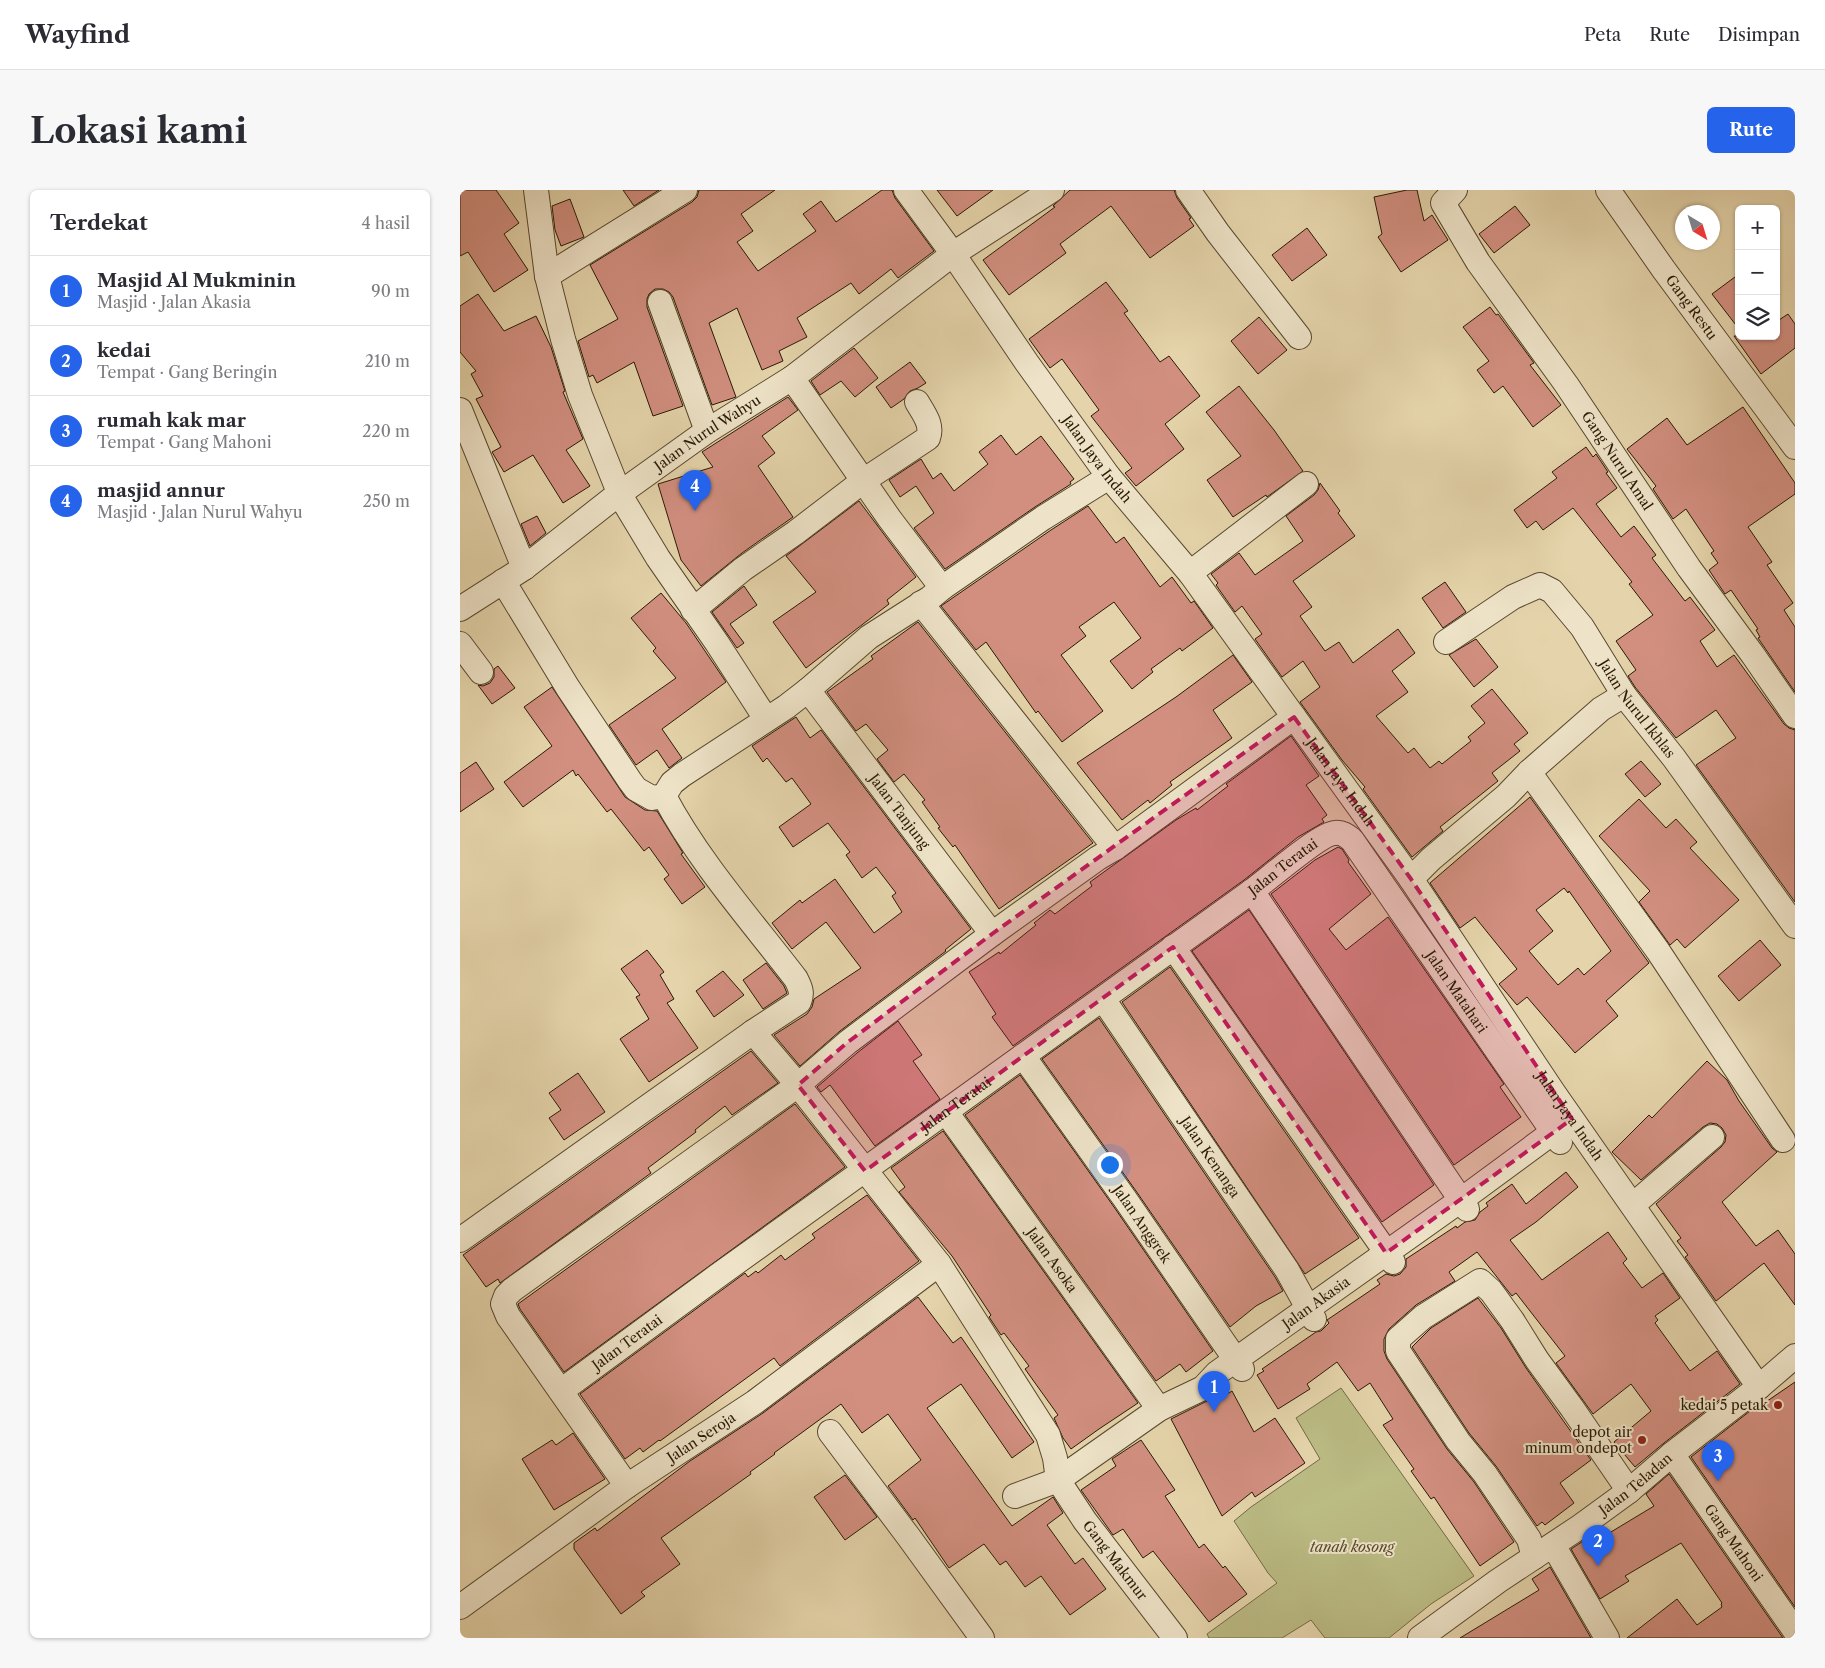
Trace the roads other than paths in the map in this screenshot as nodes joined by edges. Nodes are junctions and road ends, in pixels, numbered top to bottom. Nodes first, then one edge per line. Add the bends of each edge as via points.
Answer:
1 (536, 190) edge
2 (685, 190) edge
3 (906, 190) edge
4 (1052, 190) edge
5 (1188, 190) edge
6 (1608, 190) edge
7 (1449, 197) edge
8 (953, 254) junction
9 (547, 276) junction
10 (660, 302) dead end
11 (1300, 337) dead end
12 (792, 378) junction
13 (917, 402) dead end
14 (460, 410) edge
15 (707, 431) junction
16 (1795, 447) edge
17 (1109, 477) junction
18 (863, 481) junction
19 (1306, 484) dead end
20 (620, 494) junction
21 (524, 568) junction
22 (1190, 573) junction
23 (504, 581) junction
24 (942, 588) junction
25 (921, 603) junction
26 (460, 609) edge
27 (694, 610) junction
28 (1446, 642) dead end
29 (460, 644) edge
30 (481, 672) dead end
31 (808, 690) junction
32 (1624, 695) junction
33 (1795, 716) edge
34 (1294, 717) junction
35 (766, 719) junction
36 (1529, 772) junction
37 (664, 796) junction
38 (1352, 840) joint
39 (1115, 848) junction
40 (1412, 879) junction
41 (1252, 891) junction
42 (1795, 926) edge
43 (992, 934) junction
44 (1173, 948) junction
45 (1102, 999) junction
46 (753, 1032) junction
47 (1023, 1056) junction
48 (798, 1085) junction
49 (946, 1112) junction
50 (1575, 1124) junction
51 (1556, 1137) junction
52 (1712, 1137) dead end
53 (1783, 1140) dead end
54 (865, 1171) junction
55 (1464, 1204) junction
56 (1633, 1205) junction
57 (460, 1240) edge
58 (1389, 1258) junction
59 (939, 1264) junction
60 (1311, 1314) junction
61 (1795, 1357) edge
62 (1226, 1375) junction
63 (1760, 1387) junction
64 (561, 1391) junction
65 (1159, 1409) junction
66 (830, 1432) dead end
67 (1672, 1454) junction
68 (1058, 1480) junction
69 (627, 1486) junction
70 (1629, 1491) junction
71 (1015, 1496) dead end
72 (1543, 1551) junction
73 (460, 1607) edge
74 (1795, 1631) edge
75 (1423, 1637) edge
76 (982, 1638) edge
77 (1175, 1638) edge
78 (1607, 1638) edge

1 - 9 street
2 - 9 street
3 - 8 street, Jalan Jaya Indah
4 - 8 street, Jalan Nurul Wahyu
5 - 11 street
6 - 16 street, Gang Restu
7 - 33 street, Gang Nurul Amal via 1478,262 1576,400 1688,568
8 - 12 street, Jalan Nurul Wahyu
8 - 17 street, Jalan Jaya Indah
9 - 20 street via 580,394
10 - 15 street
12 - 15 street, Jalan Nurul Wahyu
12 - 18 street
13 - 18 street via 930,425 928,438
14 - 21 street
15 - 20 street, Jalan Nurul Wahyu
17 - 22 street, Jalan Jaya Indah
17 - 24 street
18 - 24 street
18 - 27 street via 743,569
19 - 22 street
20 - 21 street, Jalan Nurul Wahyu
20 - 27 street
21 - 23 street, Jalan Nurul Wahyu
22 - 34 street, Jalan Jaya Indah
23 - 26 street, Jalan Nurul Wahyu
23 - 37 street via 568,688 630,781 636,789 652,798
24 - 25 street
25 - 31 street via 869,637
25 - 39 street
27 - 35 street
28 - 32 street, Jalan Nurul Ikhlas via 1513,598 1540,585 1552,591 1582,627
29 - 30 street
31 - 35 street
31 - 43 street, Jalan Tanjung
32 - 36 street via 1601,710
32 - 42 street, Jalan Nurul Ikhlas via 1674,758
34 - 39 street
34 - 40 street, Jalan Jaya Indah
35 - 37 street via 682,775
36 - 40 street
36 - 53 street via 1658,951
37 - 46 street via 676,820 704,860 801,988 799,1002
38 - 41 street, Jalan Teratai via 1344,833 1333,832
38 - 51 street, Jalan Matahari
39 - 43 street
40 - 50 street, Jalan Jaya Indah
41 - 44 street, Jalan Teratai
41 - 55 street
43 - 48 street via 848,1042
44 - 45 street, Jalan Teratai
44 - 58 street
45 - 47 street, Jalan Teratai
45 - 60 street, Jalan Kenanga via 1287,1270
46 - 48 street
46 - 57 street
47 - 49 street, Jalan Teratai
47 - 62 street, Jalan Anggrek via 1125,1199
48 - 54 street
48 - 64 street via 506,1296 503,1304 508,1316
49 - 54 street, Jalan Teratai
49 - 65 street, Jalan Asoka
50 - 51 street, Jalan Akasia
50 - 56 street, Jalan Jaya Indah
51 - 55 street, Jalan Akasia
52 - 56 street
54 - 59 street
54 - 64 street, Jalan Teratai
55 - 58 street, Jalan Akasia
56 - 63 street, Jalan Jaya Indah
58 - 60 street, Jalan Akasia
59 - 68 street via 1048,1435
59 - 69 street, Jalan Seroja via 755,1402
60 - 62 street, Jalan Akasia
61 - 63 street, Jalan Teladan
62 - 65 street, Jalan Akasia
63 - 67 street, Jalan Teladan
64 - 69 street
65 - 68 street, Jalan Akasia
66 - 76 street
67 - 70 street, Jalan Teladan
67 - 74 street, Gang Mahoni
68 - 71 street, Jalan Akasia
68 - 77 street, Gang Makmur via 1085,1521
69 - 73 street, Jalan Seroja
70 - 72 street, Jalan Teladan
70 - 72 street via 1536,1360 1491,1290 1480,1281 1423,1317 1398,1339 1398,1351 1529,1539
72 - 75 street, Jalan Teladan
72 - 78 street

